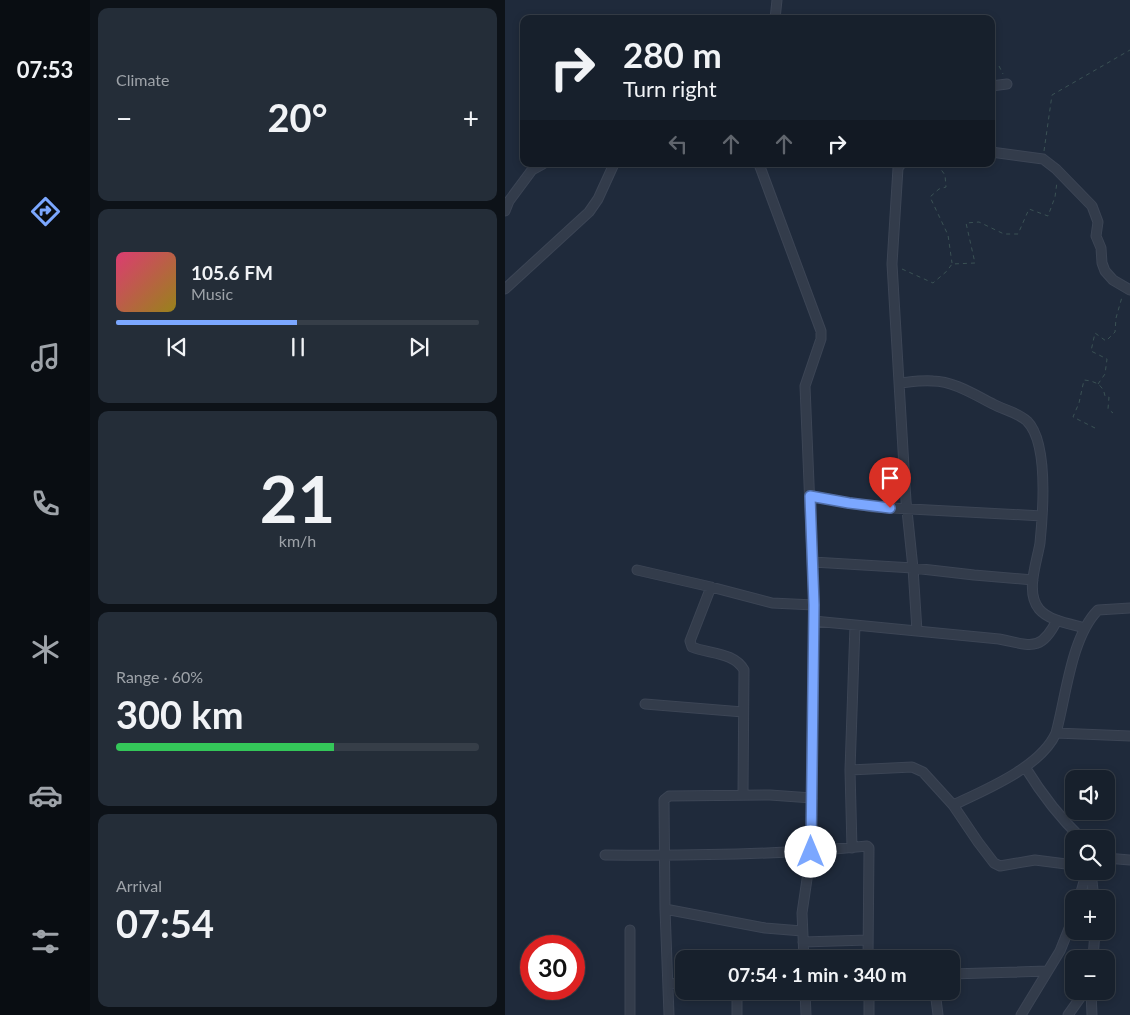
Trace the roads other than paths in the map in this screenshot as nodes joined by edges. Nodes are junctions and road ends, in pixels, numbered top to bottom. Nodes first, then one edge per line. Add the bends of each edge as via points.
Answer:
1 (777, 0) edge
2 (775, 15) edge
3 (1007, 84) road end
4 (995, 86) edge
5 (995, 152) edge
6 (537, 167) edge
7 (613, 167) edge
8 (760, 167) edge
9 (899, 167) edge
10 (505, 210) edge
11 (1128, 288) edge
12 (505, 289) edge
13 (899, 383) junction
14 (810, 496) junction
15 (906, 509) junction
16 (1042, 516) junction
17 (813, 562) junction
18 (913, 568) junction
19 (637, 570) dead end
20 (1033, 580) junction
21 (711, 587) junction
22 (814, 605) junction
23 (1130, 608) edge
24 (1057, 620) junction
25 (814, 621) junction
26 (855, 625) junction
27 (1085, 628) junction
28 (917, 631) junction
29 (645, 704) dead end
30 (743, 712) junction
31 (1056, 734) junction
32 (1130, 736) edge
33 (1025, 767) junction
34 (850, 770) junction
35 (743, 794) junction
36 (811, 798) junction
37 (953, 805) junction
38 (1072, 830) edge
39 (852, 848) junction
40 (811, 852) junction
41 (605, 855) dead end
42 (665, 856) junction
43 (1115, 859) edge
44 (1130, 860) edge
45 (1065, 863) edge
46 (665, 909) junction
47 (630, 930) dead end
48 (802, 931) junction
49 (1065, 938) edge
50 (868, 940) junction
51 (803, 942) junction
52 (803, 950) edge
53 (868, 950) edge
54 (1047, 971) junction
55 (960, 974) edge
56 (668, 984) junction
57 (675, 984) edge
58 (737, 1000) edge
59 (805, 1000) edge
60 (869, 1000) edge
61 (936, 1000) edge
62 (1079, 1000) edge
63 (1091, 1000) edge
64 (630, 1015) edge
65 (669, 1015) edge
66 (737, 1015) edge
67 (806, 1015) edge
68 (869, 1015) edge
69 (937, 1015) edge
70 (1021, 1015) edge
71 (1068, 1015) edge
72 (1092, 1015) edge

1 - 2 street
3 - 4 street
5 - 11 street via 1043,158 1093,206 1102,264 1108,276
6 - 10 street via 531,170
7 - 12 street via 589,212
8 - 14 street via 821,331 805,386
9 - 13 street via 892,264
13 - 15 street
13 - 16 street via 934,380 950,384 1026,420 1037,438 1043,475
14 - 15 street
14 - 17 street
15 - 16 street
15 - 18 street
16 - 20 street
17 - 18 street
17 - 22 street
18 - 20 street
18 - 28 street
19 - 21 street
20 - 24 street via 1033,595 1039,609
21 - 22 street via 772,603
21 - 30 street via 689,641 698,650 727,656 741,663 744,670
22 - 25 street
23 - 27 street via 1098,610
24 - 27 street
24 - 28 street via 1047,638 1036,644
25 - 26 street
25 - 36 street
26 - 28 street
26 - 34 street
27 - 31 street
29 - 30 street
30 - 35 street
31 - 32 street
31 - 33 street via 1047,748
33 - 37 street
33 - 38 street
34 - 37 street via 917,768
34 - 39 street
35 - 36 street
35 - 42 street via 666,797
36 - 40 street
37 - 45 street via 978,842 1001,866 1035,860
39 - 40 street
39 - 50 street via 869,848
40 - 42 street
40 - 48 street
41 - 42 street
42 - 46 street
43 - 44 street
46 - 48 street via 765,928
46 - 56 street
47 - 64 street
48 - 51 street
49 - 54 street
50 - 51 street
50 - 53 street
51 - 52 street
54 - 55 street
54 - 70 street
56 - 57 street
56 - 65 street
58 - 66 street
59 - 67 street
60 - 68 street
61 - 69 street
62 - 71 street
63 - 72 street

